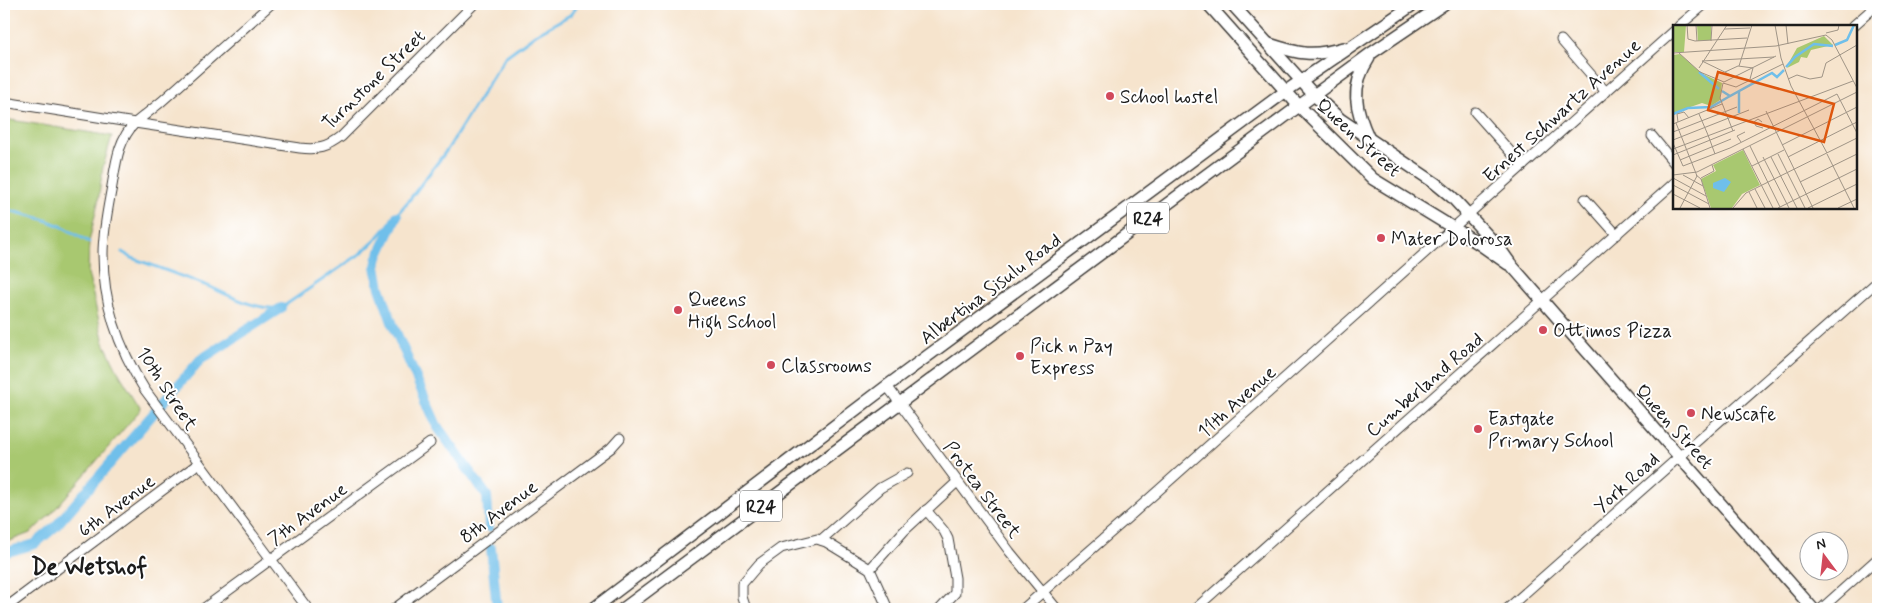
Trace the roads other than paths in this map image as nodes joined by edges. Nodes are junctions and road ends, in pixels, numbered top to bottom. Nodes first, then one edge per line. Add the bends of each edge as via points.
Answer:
1 (271, 4) edge
2 (474, 4) edge
3 (1208, 4) edge
4 (1232, 4) edge
5 (1414, 4) edge
6 (1444, 4) edge
7 (1705, 4) edge
8 (1878, 4) edge
9 (1680, 25) edge
10 (1853, 25) edge
11 (1673, 32) edge
12 (1561, 40) dead end
13 (1267, 43) junction
14 (1356, 44) junction
15 (1373, 52) junction
16 (1300, 81) junction
17 (1286, 91) junction
18 (1606, 92) junction
19 (1314, 95) junction
20 (4, 102) edge
21 (1299, 106) junction
22 (1475, 112) dead end
23 (135, 123) junction
24 (1652, 136) dead end
25 (1370, 139) junction
26 (1673, 162) edge
27 (1523, 166) junction
28 (1673, 184) edge
29 (1585, 199) dead end
30 (1468, 214) junction
31 (1454, 228) junction
32 (1617, 235) junction
33 (1512, 266) junction
34 (1878, 280) edge
35 (1543, 301) junction
36 (887, 386) junction
37 (899, 403) junction
38 (620, 438) dead end
39 (430, 443) dead end
40 (1679, 456) junction
41 (199, 463) junction
42 (907, 473) dead end
43 (957, 482) junction
44 (926, 510) junction
45 (821, 540) junction
46 (1878, 558) edge
47 (271, 559) junction
48 (870, 569) junction
49 (1042, 592) junction
50 (4, 609) edge
51 (203, 609) edge
52 (308, 609) edge
53 (394, 609) edge
54 (593, 609) edge
55 (623, 609) edge
56 (746, 609) edge
57 (888, 609) edge
58 (940, 609) edge
59 (1023, 609) edge
60 (1057, 609) edge
61 (1194, 609) edge
62 (1508, 609) edge
63 (1813, 609) edge
64 (1821, 609) edge

1 - 23 street, 10th Street
2 - 23 street, Turnstone Street via 341,137 327,146 300,148
3 - 17 main road, Queen Street
4 - 13 main road, Queen Street
5 - 14 main road, Albertina Sisulu Road / R24
6 - 15 main road, Albertina Sisulu Road / R24
7 - 9 street
8 - 10 street
11 - 18 street, Ernest Schwartz Avenue
12 - 18 street
13 - 14 main road via 1314,54
13 - 16 main road, Queen Street
14 - 16 main road, Albertina Sisulu Road / R24
15 - 19 main road, Albertina Sisulu Road / R24
15 - 25 main road via 1356,90 1358,110
16 - 17 main road, Albertina Sisulu Road / R24
16 - 19 main road, Queen Street
17 - 21 main road, Queen Street
17 - 36 main road, Albertina Sisulu Road / R24
18 - 27 street, Ernest Schwartz Avenue
19 - 21 main road, Albertina Sisulu Road / R24
19 - 25 main road, Queen Street via 1340,119
20 - 23 street, Turnstone Street
21 - 31 main road, Queen Street via 1373,179
21 - 37 main road, Albertina Sisulu Road / R24
22 - 27 street
23 - 41 street, 10th Street via 124,136 104,233 104,275 110,311 134,372
24 - 26 street
25 - 30 main road, Queen Street via 1435,183
27 - 30 street, Ernest Schwartz Avenue
28 - 32 street, Cumberland Road
29 - 32 street
30 - 31 street, 11th Avenue
30 - 33 main road, Queen Street
31 - 33 main road, Queen Street
31 - 49 street, 11th Avenue
32 - 35 street, Cumberland Road
33 - 35 main road, Queen Street
34 - 40 street, York Road
35 - 40 main road, Queen Street
35 - 61 street, Cumberland Road
36 - 37 street, Protea Street
36 - 54 main road, Albertina Sisulu Road / R24
37 - 43 street, Protea Street
37 - 55 main road, Albertina Sisulu Road / R24
38 - 53 street, 8th Avenue via 611,448
39 - 47 street, 7th Avenue
40 - 62 street, York Road
40 - 63 main road, Queen Street
41 - 47 street, 10th Street
41 - 50 street, 6th Avenue
42 - 45 street via 880,488
43 - 44 street
43 - 49 street, Protea Street
44 - 48 street
44 - 58 street via 948,539 955,578 955,593
45 - 48 street
45 - 56 street via 781,548 759,564 742,584
46 - 64 street
47 - 51 street, 7th Avenue
47 - 52 street, 10th Street
48 - 57 street
49 - 59 street, 11th Avenue
49 - 60 street, Protea Street

